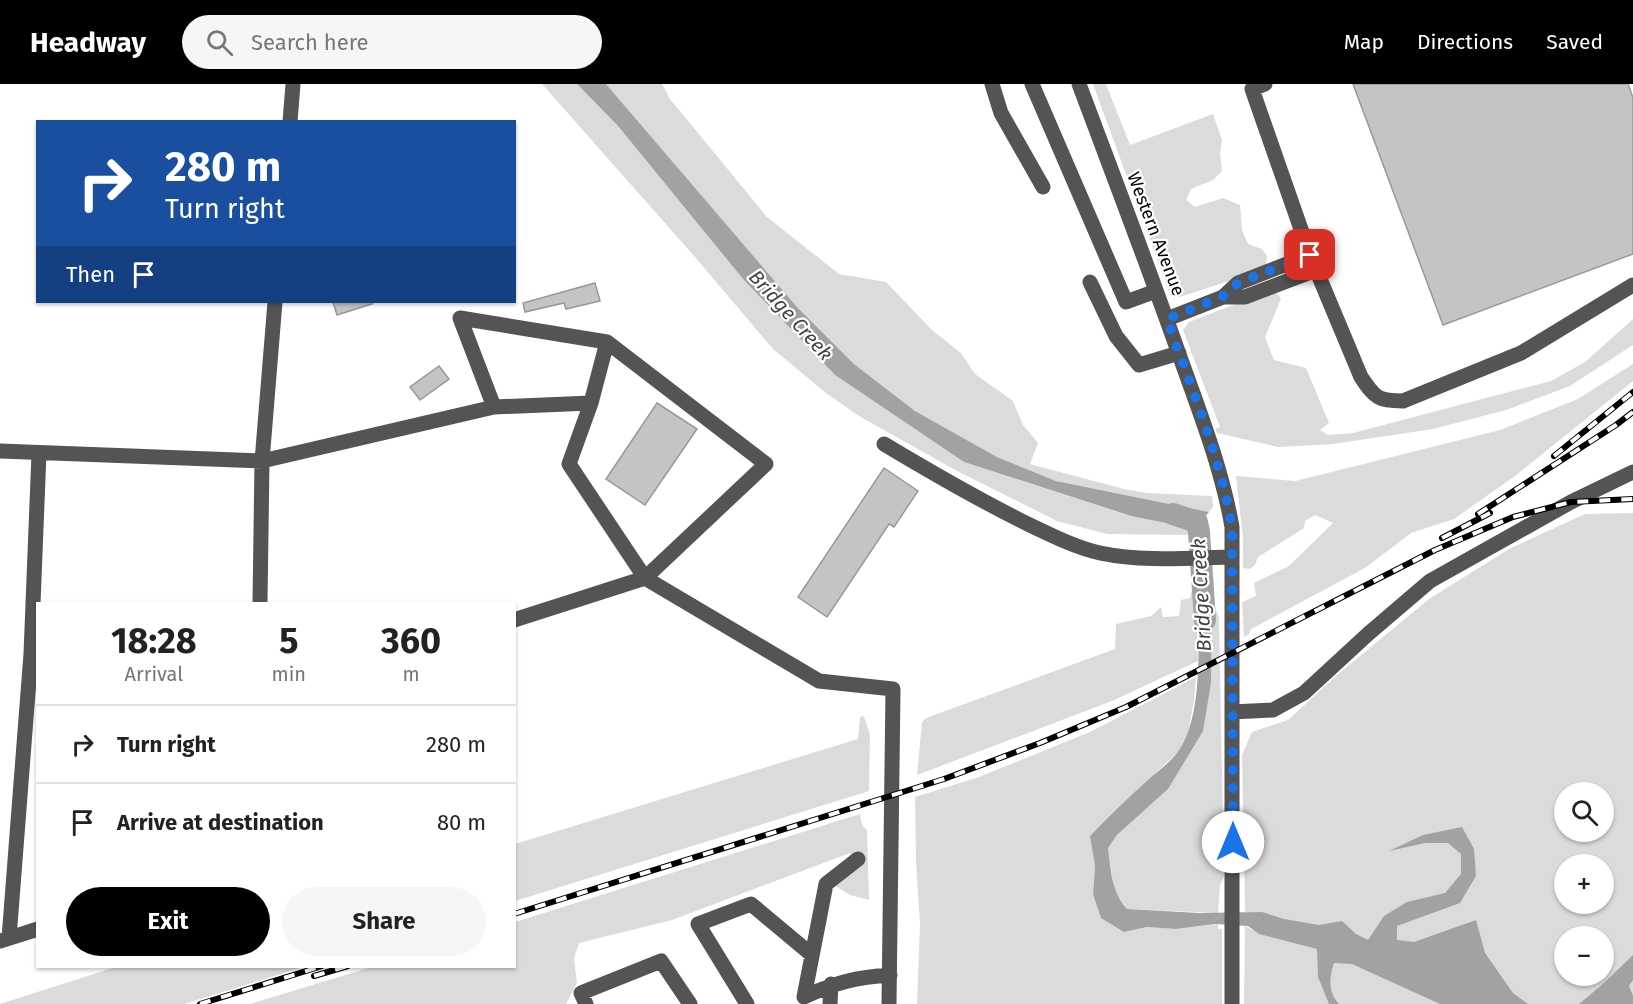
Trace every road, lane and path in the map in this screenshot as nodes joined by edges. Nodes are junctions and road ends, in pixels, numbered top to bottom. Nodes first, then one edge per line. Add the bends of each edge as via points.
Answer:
1 (293, 84) edge
2 (992, 84) edge
3 (1032, 84) edge
4 (1079, 84) edge
5 (1265, 84) edge
6 (290, 120) edge
7 (1043, 187) dead end
8 (1310, 255) junction
9 (1316, 270) junction
10 (1090, 282) dead end
11 (1633, 285) edge
12 (1156, 291) junction
13 (1222, 297) junction
14 (275, 303) edge
15 (1167, 319) junction
16 (607, 342) junction
17 (1179, 353) junction
18 (591, 403) junction
19 (494, 407) junction
20 (884, 444) dead end
21 (0, 451) edge
22 (39, 453) junction
23 (262, 461) junction
24 (1633, 472) edge
25 (1232, 557) junction
26 (645, 578) junction
27 (261, 602) edge
28 (516, 619) edge
29 (1232, 712) junction
30 (858, 859) dead end
31 (36, 930) edge
32 (4, 940) edge
33 (812, 955) junction
34 (890, 975) junction
35 (831, 984) junction
36 (800, 1000) edge
37 (586, 1004) edge
38 (690, 1004) edge
39 (747, 1004) edge
40 (830, 1004) edge
41 (889, 1004) edge
42 (1232, 1004) edge

1 - 6 street
2 - 7 street via 1001,113
3 - 12 street via 1126,302
4 - 12 street, Western Avenue
5 - 8 street via 1252,89
8 - 9 street
8 - 13 street via 1238,283
9 - 11 street via 1361,377 1383,401 1402,401 1521,353
9 - 13 street via 1245,297
10 - 17 street via 1116,336 1139,365
12 - 15 street, Western Avenue
13 - 15 street
14 - 23 street
15 - 17 street, Western Avenue
16 - 18 street
16 - 19 street via 460,318
16 - 26 street via 765,464
17 - 25 street, Western Avenue via 1227,499
18 - 19 street
18 - 26 street via 569,464
19 - 23 street
20 - 25 street via 972,495 1068,543 1124,557
21 - 22 street
22 - 23 street
22 - 32 street via 31,654
23 - 27 street
24 - 29 street via 1430,581 1304,693 1273,710
25 - 29 street, Western Avenue
26 - 28 street
26 - 34 street via 819,681 893,689
29 - 42 street, Western Avenue
30 - 33 street via 826,884
31 - 32 street
33 - 36 street
33 - 39 street via 751,904 698,924
34 - 35 street
34 - 41 street
35 - 36 street
35 - 40 street
37 - 38 street via 581,993 661,961

